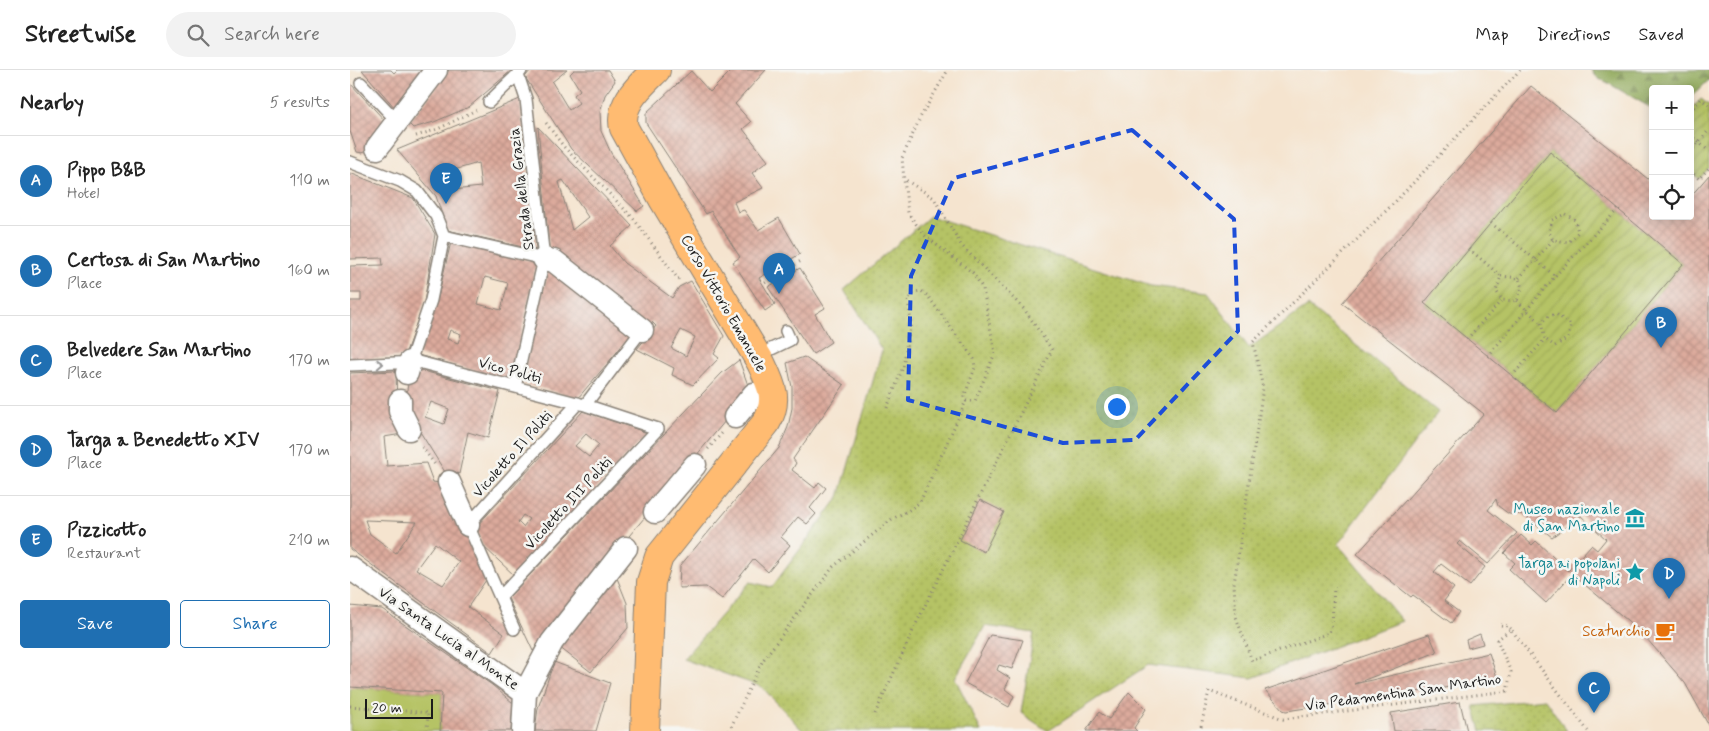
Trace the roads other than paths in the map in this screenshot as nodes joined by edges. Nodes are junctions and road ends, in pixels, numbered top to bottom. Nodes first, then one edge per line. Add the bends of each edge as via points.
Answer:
1 (436, 70) edge
2 (656, 70) edge
3 (520, 72) edge
4 (361, 83) dead end
5 (489, 102) road end
6 (401, 130) junction
7 (377, 148) joint
8 (354, 163) edge
9 (444, 236) junction
10 (544, 259) junction
11 (642, 330) joint
12 (786, 331) dead end
13 (757, 356) junction
14 (350, 366) edge
15 (408, 367) junction
16 (515, 387) junction
17 (754, 394) dead end
18 (400, 401) dead end
19 (581, 404) junction
20 (735, 417) road end
21 (409, 429) road end
22 (658, 429) joint
23 (694, 465) road end
24 (449, 482) road end
25 (655, 512) dead end
26 (468, 525) junction
27 (626, 548) dead end
28 (350, 568) edge
29 (500, 597) junction
30 (514, 629) dead end
31 (525, 693) junction
32 (523, 731) edge
33 (645, 731) edge

1 - 6 street
2 - 13 main road, Corso Vittorio Emanuele via 626,106 624,128
3 - 5 lane
3 - 10 lane, Strada della Grazia via 526,99
4 - 6 lane
6 - 7 street
7 - 8 lane
8 - 9 lane via 417,191 436,216
9 - 10 lane
9 - 15 lane via 432,300
10 - 11 street via 554,261
10 - 16 lane, Strada della Grazia
11 - 19 lane, Vicoletto II Politi
12 - 13 lane via 790,340
13 - 33 main road, Corso Vittorio Emanuele via 773,393 772,412 658,557 653,569
14 -> 15 lane, Vico Politi
15 - 16 lane, Vico Politi via 444,368
16 - 19 lane, Vico Politi
17 - 20 street
18 - 21 street via 400,411
19 - 22 lane, Vico Politi
19 - 26 lane, Vicoletto II Politi
22 - 29 lane, Vicoletto III Politi
23 - 25 street
24 - 26 street
26 - 29 lane
27 - 31 street, Via Santa Lucia al Monte via 552,642
28 - 31 street, Via Santa Lucia al Monte
29 - 30 lane
31 - 32 street

